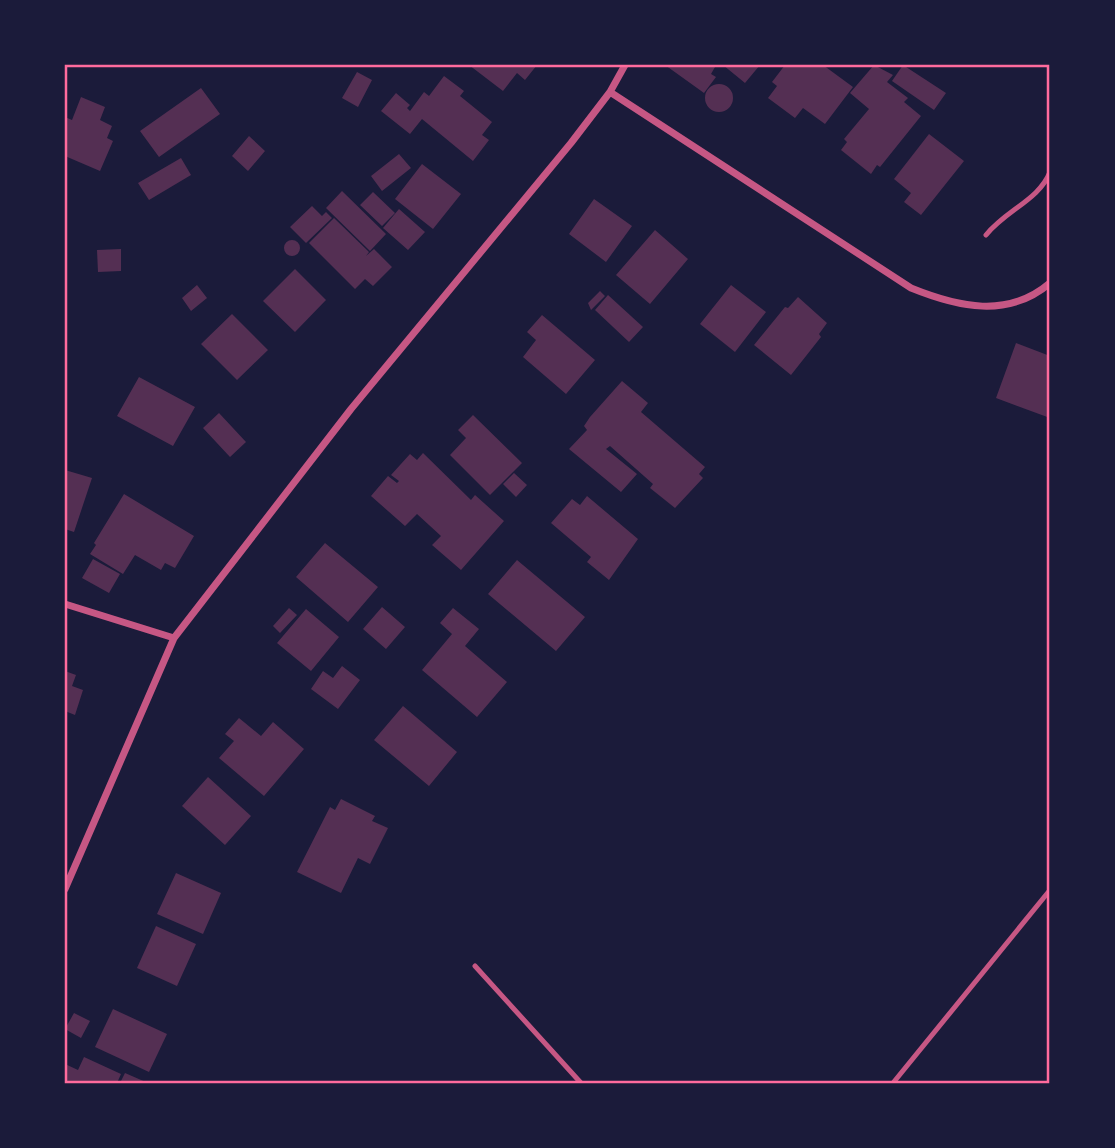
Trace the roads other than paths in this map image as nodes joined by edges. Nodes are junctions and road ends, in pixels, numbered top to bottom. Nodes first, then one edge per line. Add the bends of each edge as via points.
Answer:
1 (625, 65) edge
2 (610, 92) junction
3 (1050, 172) edge
4 (986, 235) dead end
5 (1050, 283) edge
6 (65, 604) edge
7 (174, 638) junction
8 (65, 889) edge
9 (1050, 890) edge
10 (475, 966) dead end
11 (581, 1083) edge
12 (893, 1083) edge

1 - 2 street
2 - 5 street via 911,288 944,302 981,307 1015,305
2 - 7 street via 351,409
3 - 4 lane via 1038,194 1017,205
6 - 7 street
7 - 8 street
9 - 12 lane
10 - 11 lane

